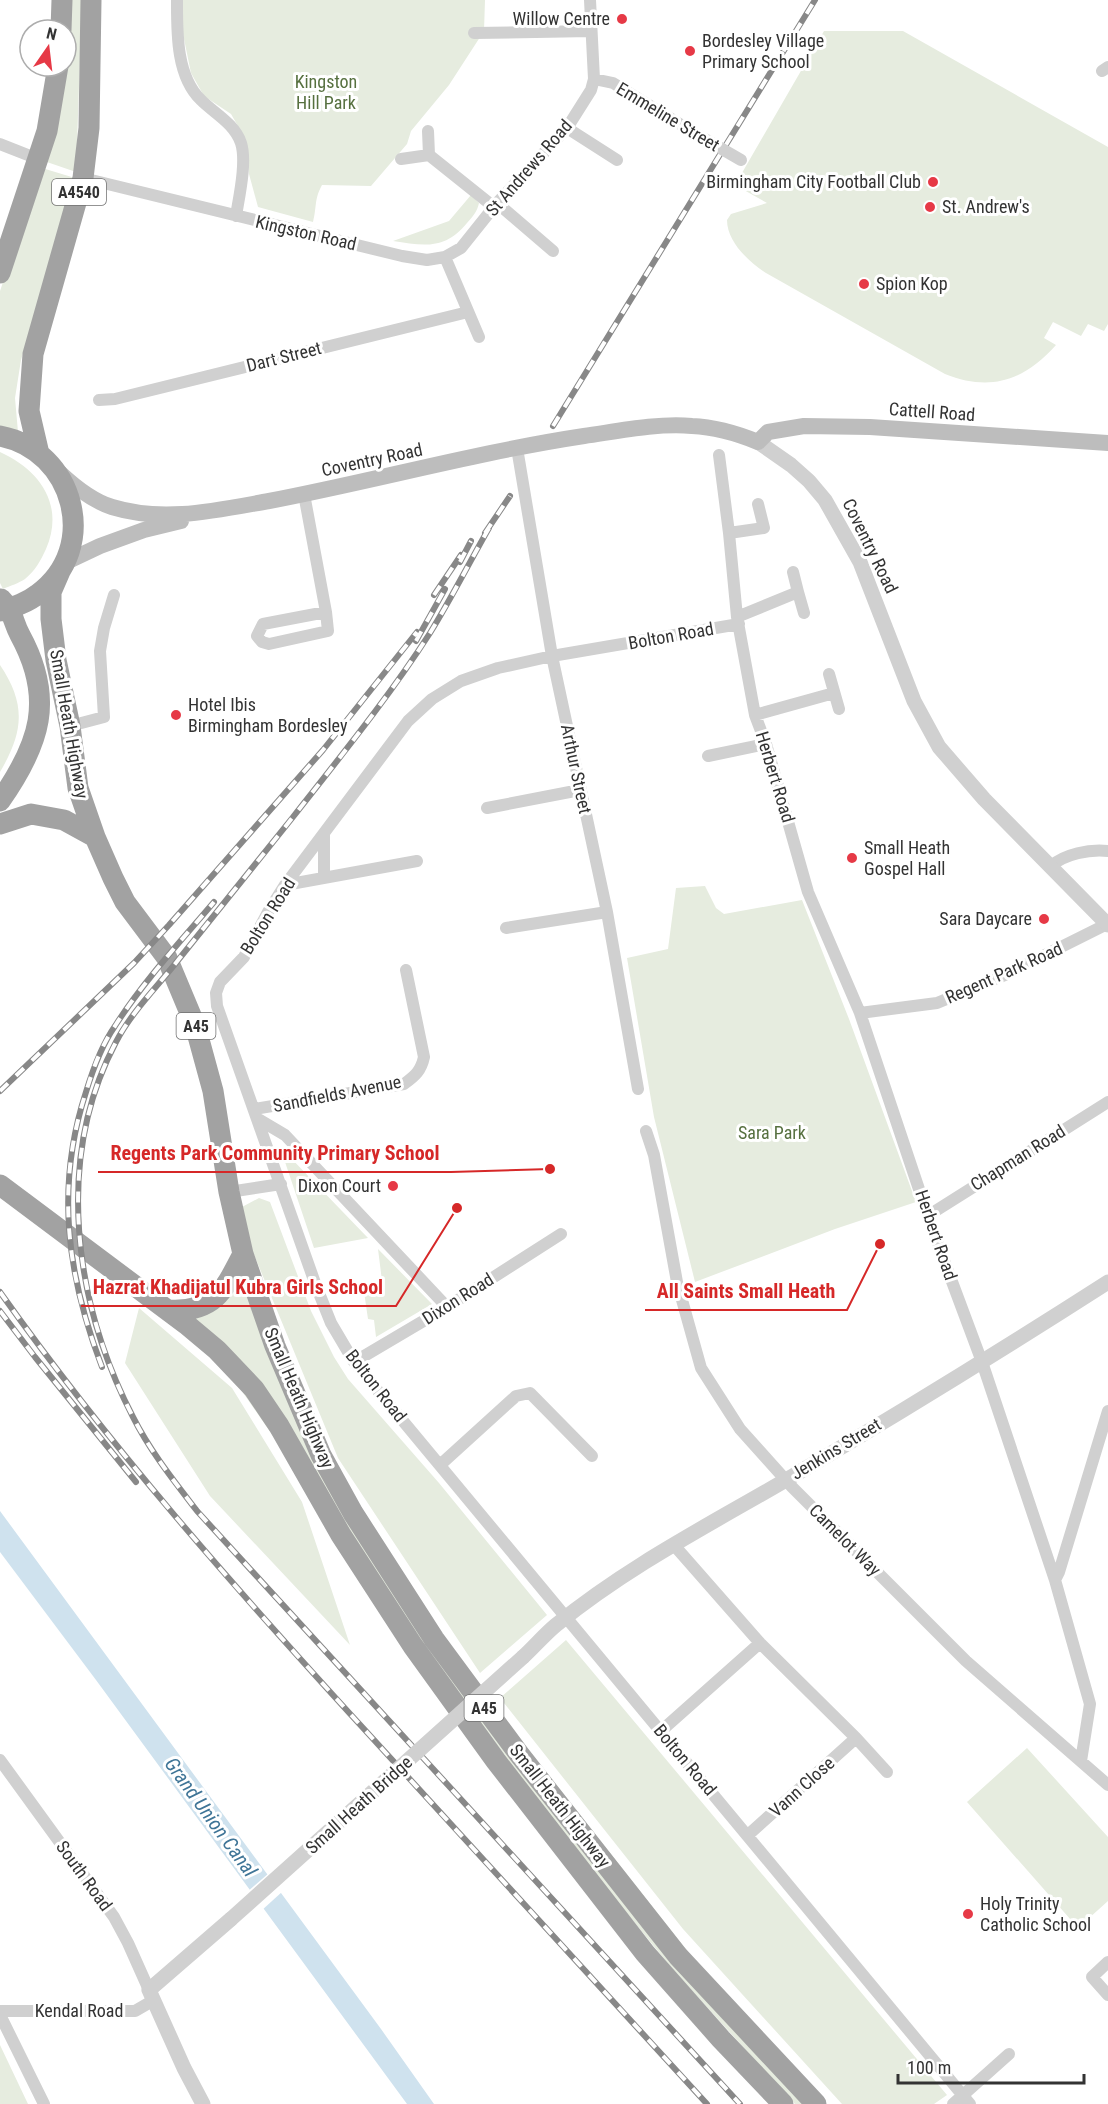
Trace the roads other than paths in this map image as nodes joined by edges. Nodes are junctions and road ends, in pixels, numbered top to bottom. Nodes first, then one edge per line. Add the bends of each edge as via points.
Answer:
1 (62, 0) edge
2 (91, 0) edge
3 (177, 0) edge
4 (590, 0) edge
5 (61, 18) edge
6 (591, 31) junction
7 (474, 33) dead end
8 (56, 78) edge
9 (594, 79) junction
10 (567, 128) junction
11 (428, 131) dead end
12 (0, 144) edge
13 (429, 155) junction
14 (38, 159) junction
15 (400, 159) dead end
16 (617, 160) dead end
17 (741, 160) dead end
18 (83, 178) junction
19 (496, 205) junction
20 (236, 216) junction
21 (553, 251) dead end
22 (445, 257) junction
23 (0, 273) edge
24 (468, 312) junction
25 (479, 337) dead end
26 (99, 400) dead end
27 (0, 436) edge
28 (758, 442) junction
29 (1108, 443) edge
30 (517, 448) junction
31 (719, 455) dead end
32 (46, 460) junction
33 (304, 494) junction
34 (758, 504) dead end
35 (210, 512) junction
36 (729, 533) junction
37 (62, 566) junction
38 (793, 572) dead end
39 (798, 592) junction
40 (114, 595) dead end
41 (3, 611) edge
42 (326, 612) junction
43 (804, 613) dead end
44 (738, 620) junction
45 (552, 657) junction
46 (828, 674) dead end
47 (834, 693) junction
48 (838, 709) dead end
49 (755, 715) junction
50 (70, 726) junction
51 (766, 744) junction
52 (708, 756) dead end
53 (580, 790) junction
54 (0, 801) edge
55 (487, 808) dead end
56 (0, 824) edge
57 (324, 834) junction
58 (95, 837) junction
59 (1108, 851) edge
60 (417, 861) dead end
61 (1051, 866) junction
62 (324, 878) junction
63 (285, 885) junction
64 (607, 912) junction
65 (1108, 924) edge
66 (506, 928) dead end
67 (406, 970) dead end
68 (860, 1013) junction
69 (638, 1089) dead end
70 (1108, 1102) edge
71 (256, 1114) junction
72 (646, 1131) dead end
73 (281, 1184) junction
74 (0, 1185) edge
75 (229, 1192) junction
76 (929, 1215) junction
77 (561, 1234) dead end
78 (243, 1254) junction
79 (1108, 1282) edge
80 (447, 1307) junction
81 (168, 1310) junction
82 (354, 1362) junction
83 (982, 1362) junction
84 (1108, 1411) edge
85 (592, 1456) dead end
86 (440, 1465) junction
87 (785, 1480) junction
88 (673, 1544) junction
89 (1055, 1580) junction
90 (566, 1618) junction
91 (760, 1643) junction
92 (661, 1731) junction
93 (856, 1738) junction
94 (0, 1760) edge
95 (1081, 1761) junction
96 (887, 1772) dead end
97 (1108, 1785) edge
98 (748, 1835) junction
99 (1108, 1962) edge
100 (152, 1995) junction
101 (1108, 1995) edge
102 (0, 2013) edge
103 (1009, 2054) dead end
104 (966, 2099) edge
105 (44, 2104) edge
106 (203, 2104) edge
107 (783, 2104) edge
108 (816, 2104) edge
109 (953, 2104) edge

1 - 5 highway
2 - 18 highway, A4540 via 89,128
3 - 20 street via 177,33 184,74 199,99 226,120 241,144 243,174
4 - 6 street, St Andrews Road
6 - 7 street
6 - 9 street, St Andrews Road
8 - 14 highway, A4540
9 - 10 street, St Andrews Road
9 - 17 street, Emmeline Street, bridge via 613,83
10 - 16 street
10 - 19 street, St Andrews Road
11 - 13 street
12 - 14 street
13 - 15 street
13 - 19 street
14 - 23 highway, A4540
18 - 20 street, Kingston Road
18 - 32 highway, A4540 via 33,354 29,411
19 - 21 street
19 - 22 street, St Andrews Road via 461,248
20 - 22 street, Kingston Road via 402,256 427,260
22 - 24 street
24 - 25 street
24 - 26 street, Dart Street
27 - 32 highway via 16,440
28 - 29 main road, Cattell Road via 768,432 804,426
28 - 30 main road, Coventry Road via 727,430 691,425 612,432
28 - 61 street, Coventry Road via 800,473 825,500 860,562 914,701 939,747
30 - 33 main road, Coventry Road
30 - 45 street, Arthur Street
31 - 36 street, Herbert Road
32 - 35 main road, Coventry Road via 77,488 111,507 167,515
32 - 37 highway, A4540 via 67,492 72,513 72,535
33 - 35 main road, Coventry Road
33 - 42 street
34 - 36 street via 764,528
35 - 37 main road, Coventry Road via 100,546
36 - 44 street, Herbert Road
37 - 41 highway, A4540 via 40,593
37 - 50 highway, Small Heath Highway / A45 via 51,592 51,619
38 - 39 street
39 - 43 street
39 - 44 street
40 - 50 street via 100,651 104,717
41 - 54 highway, Small Heath Highway via 20,634 35,670 41,704 32,747
42 - 42 street via 328,631 269,645 257,636 263,624
44 - 45 street, Bolton Road
44 - 49 street, Herbert Road
45 - 53 street, Arthur Street
45 - 57 street, Bolton Road via 473,676 432,699 408,721
46 - 47 street
47 - 48 street
47 - 49 street, Herbert Road
49 - 51 street, Herbert Road
50 - 58 highway, Small Heath Highway / A45 via 78,788
51 - 52 street
51 - 68 street, Herbert Road via 808,892
53 - 55 street
53 - 64 street, Arthur Street
56 - 58 highway via 31,814 63,819
57 - 62 street
57 - 63 street, Bolton Road
58 - 75 highway, Small Heath Highway / A45 via 126,902 167,958 195,1025 213,1091
59 - 61 street via 1087,851
60 - 62 street
61 - 65 street, Coventry Road
62 - 63 street
63 - 71 street, Bolton Road via 244,957 225,975 216,993 222,1022
64 - 66 street
64 - 69 street, Arthur Street
65 - 68 street, Regent Park Road via 1005,975 937,1003
67 - 71 street, Sandfields Avenue via 424,1057 415,1076 404,1084
68 - 76 street, Herbert Road
70 - 76 street, Chapman Road
71 - 73 street, Bolton Road
71 - 80 street via 285,1136
72 - 87 street, Camelot Way via 654,1155 677,1282 701,1368 740,1429
73 - 75 street
73 - 82 street, Bolton Road via 331,1323
74 - 81 highway, Small Heath Highway / A45
75 - 78 highway, Small Heath Highway / A45
76 - 83 street, Herbert Road
77 - 80 street, Dixon Road
78 - 81 highway via 232,1277 213,1301 199,1308
78 - 108 highway, Small Heath Highway / A45 via 275,1346 321,1455 434,1640 519,1755 678,1956
79 - 83 street, Jenkins Street
80 - 82 street, Dixon Road
81 - 107 highway, Small Heath Highway / A45 via 218,1350 254,1389 364,1572 496,1761 645,1953
82 - 86 street, Bolton Road
83 - 87 street, Jenkins Street
83 - 89 street, Herbert Road
84 - 89 street
85 - 86 street via 530,1393 516,1396
86 - 90 street, Bolton Road
87 - 88 street, Jenkins Street
87 - 95 street, Camelot Way via 966,1661
88 - 90 street, Jenkins Street via 618,1578
88 - 91 street
89 - 95 street, Herbert Road via 1090,1704
90 - 92 street, Bolton Road
90 - 100 street, Small Heath Bridge, bridge via 231,1919
91 - 92 street
91 - 93 street
92 - 98 street, Bolton Road
93 - 96 street
93 - 98 street, Vann Close
94 - 100 street, South Road via 114,1917
95 - 97 street, Camelot Way
98 - 104 street, Bolton Road
99 - 101 street via 1092,1977
100 - 102 street, Kendal Road via 135,2011
100 - 106 street
102 - 105 street
103 - 104 street
104 - 109 street

